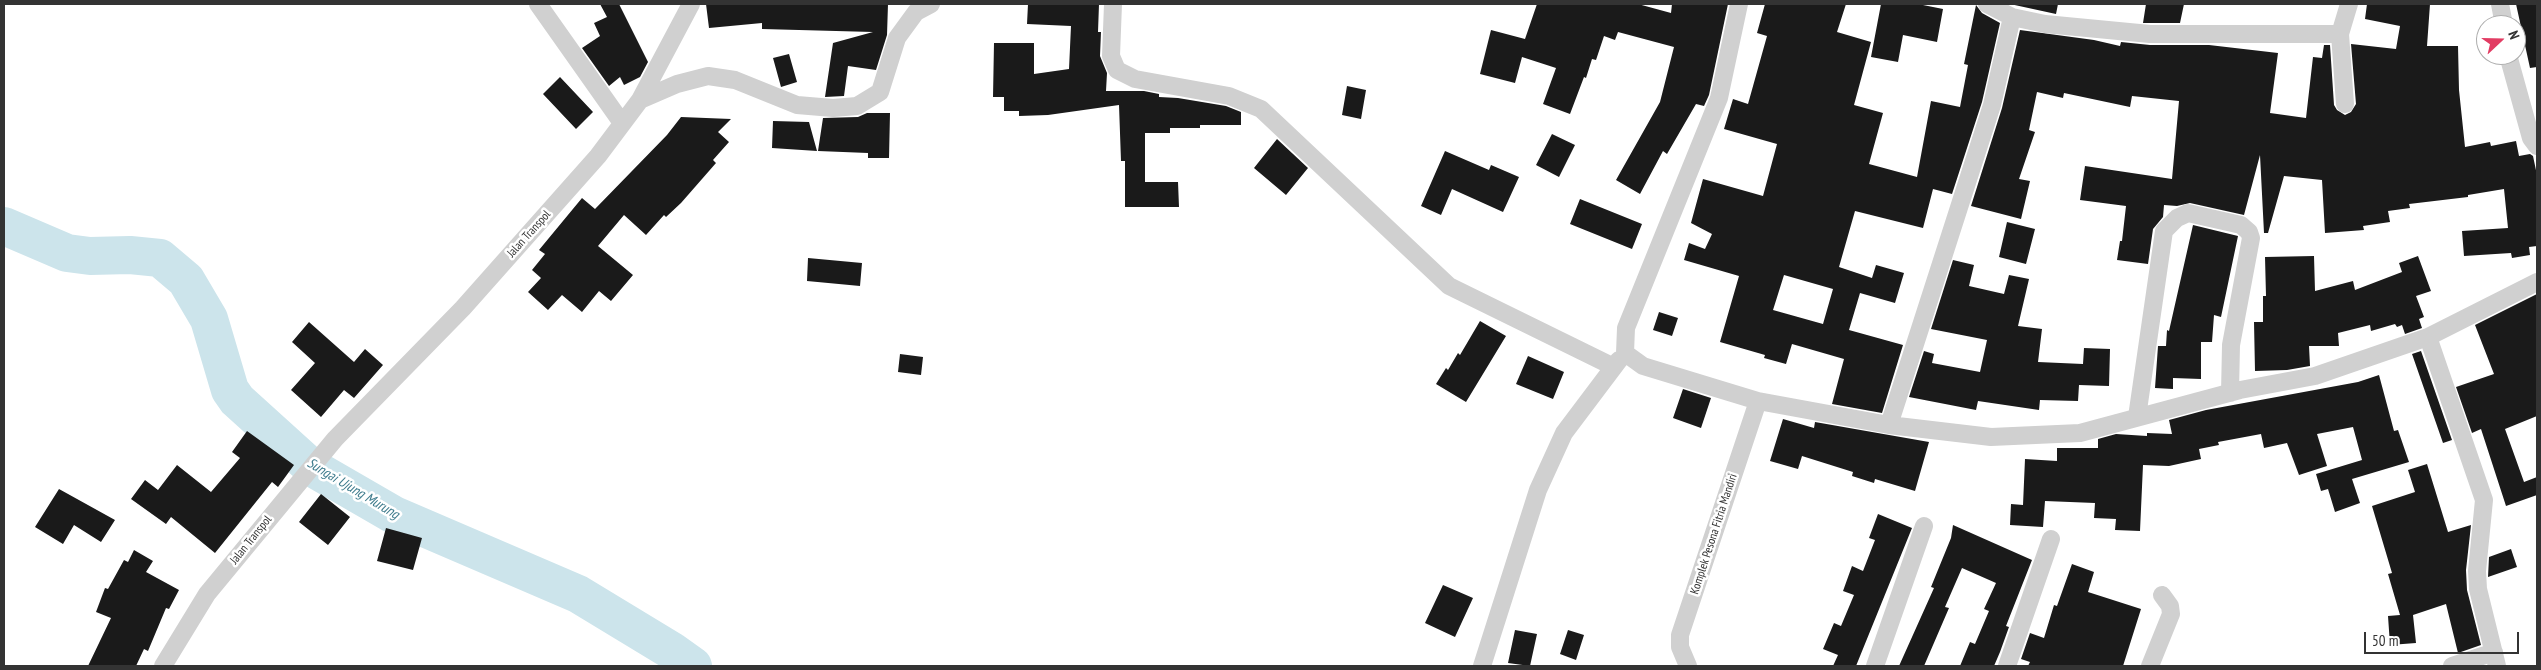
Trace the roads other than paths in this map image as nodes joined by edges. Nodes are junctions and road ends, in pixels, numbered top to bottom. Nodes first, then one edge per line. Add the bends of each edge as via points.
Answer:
1 (538, 4) edge
2 (691, 4) edge
3 (1113, 4) edge
4 (1739, 4) edge
5 (1988, 4) edge
6 (2349, 4) edge
7 (918, 6) edge
8 (2012, 17) junction
9 (2340, 34) junction
10 (2511, 65) edge
11 (640, 100) junction
12 (2345, 104) dead end
13 (622, 123) junction
14 (2537, 146) edge
15 (2537, 282) edge
16 (2428, 337) junction
17 (1626, 353) junction
18 (1612, 366) junction
19 (2230, 393) junction
20 (1758, 402) junction
21 (2137, 417) junction
22 (1889, 425) junction
23 (1924, 526) dead end
24 (2051, 539) dead end
25 (2162, 595) dead end
26 (2495, 659) edge
27 (163, 666) edge
28 (1482, 666) edge
29 (1688, 666) edge
30 (1876, 666) edge
31 (2007, 666) edge
32 (2150, 666) edge
33 (2452, 666) edge

1 - 13 street
2 - 11 street, Jalan Transpol
3 - 18 street via 1111,56 1117,70 1135,79 1229,96 1261,109 1449,286
4 - 17 street via 1719,98 1626,328
5 - 8 street
6 - 9 street
7 - 11 street via 897,38 880,92 857,106 797,105 735,80 708,76 677,84
8 - 9 street via 2045,24 2150,34
8 - 22 street via 1992,105
9 - 12 street
10 - 14 street
11 - 13 street, Jalan Transpol
13 - 27 street, Jalan Transpol via 598,156 464,308 334,439 207,594
15 - 16 street
16 - 19 street via 2315,376
16 - 26 street via 2484,500 2478,589
17 - 18 street
17 - 20 street via 1643,366
18 - 28 street via 1564,432 1538,490
19 - 21 street
19 - 21 street via 2231,345 2251,238 2241,225 2188,213 2177,218 2164,231
20 - 22 street
20 - 29 street, Komplek Pesona Fitria Mandiri via 1680,635 1680,647
21 - 22 street via 2080,433 1991,437
23 - 30 street
24 - 31 street
25 - 32 street via 2170,606 2170,614
26 - 33 street

